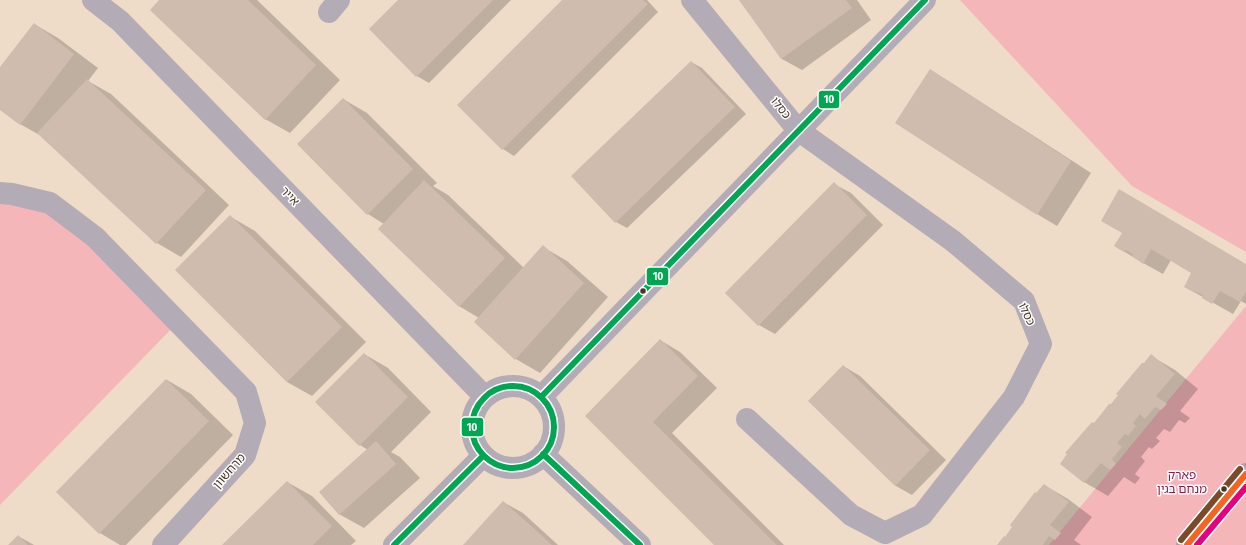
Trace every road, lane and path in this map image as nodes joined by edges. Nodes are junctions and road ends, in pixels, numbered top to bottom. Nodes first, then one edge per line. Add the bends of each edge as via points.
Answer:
1 (93, 0) edge
2 (692, 0) edge
3 (925, 0) edge
4 (798, 130) junction
5 (0, 193) edge
6 (485, 397) junction
7 (541, 398) junction
8 (747, 419) dead end
9 (543, 454) junction
10 (483, 456) junction
11 (1246, 474) edge
12 (163, 545) edge
13 (394, 545) edge
14 (640, 545) edge
15 (1187, 545) edge

1 - 6 street, אייר via 120,21
2 - 4 street, כסלו
3 - 4 street
4 - 7 street
4 - 8 street, כסלו via 953,241 1024,301 1041,344 1014,397 922,515 886,533 851,515
5 - 12 street, מרחשוון via 50,203 95,237 246,392 256,423 245,455
6 - 7 street via 507,386 519,386 531,390
6 - 10 street via 477,407 472,420 472,433
7 - 9 street via 553,419 550,444
9 - 10 street via 533,463 520,468 494,464
9 - 14 street
10 - 13 street
11 - 15 main road

